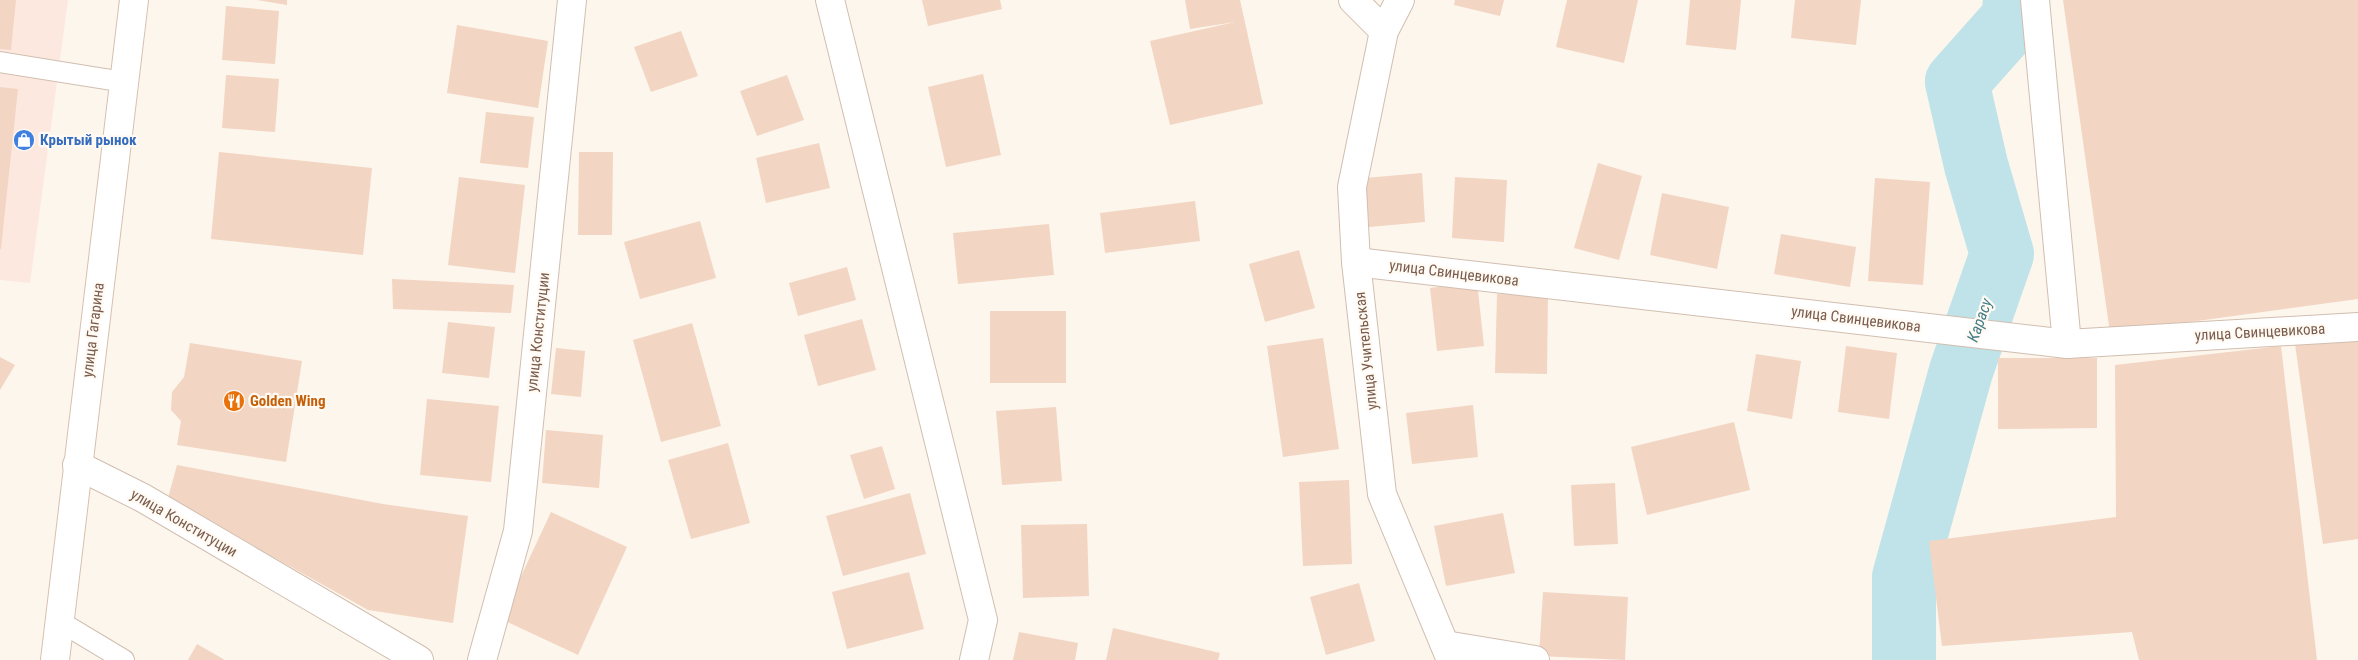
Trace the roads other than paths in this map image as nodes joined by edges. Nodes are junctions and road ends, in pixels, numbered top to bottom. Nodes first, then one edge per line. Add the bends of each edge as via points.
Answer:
1 (134, 0) edge
2 (572, 0) edge
3 (830, 0) edge
4 (1353, 0) edge
5 (1400, 0) edge
6 (2035, 0) edge
7 (1384, 31) junction
8 (0, 62) edge
9 (124, 82) junction
10 (1356, 262) junction
11 (2358, 327) edge
12 (2067, 344) junction
13 (77, 465) junction
14 (59, 621) junction
15 (1448, 653) edge
16 (54, 660) edge
17 (124, 660) edge
18 (419, 660) edge
19 (482, 660) edge
20 (974, 660) edge
21 (1535, 660) edge

1 - 9 street, улица Гагарина
2 - 19 street, улица Конституции via 518,531
3 - 20 street via 983,620
4 - 7 street
5 - 7 street, улица Учительская
6 - 12 street
7 - 10 street, улица Учительская via 1352,188
8 - 9 lane
9 - 13 street, улица Гагарина
10 - 12 street, улица Свинцевикова
10 - 15 street, улица Учительская via 1382,494
11 - 12 street, улица Свинцевикова
13 - 14 street, улица Гагарина
13 - 18 street, улица Конституции via 143,498
14 - 16 street, улица Гагарина
14 - 17 lane
15 - 21 street

